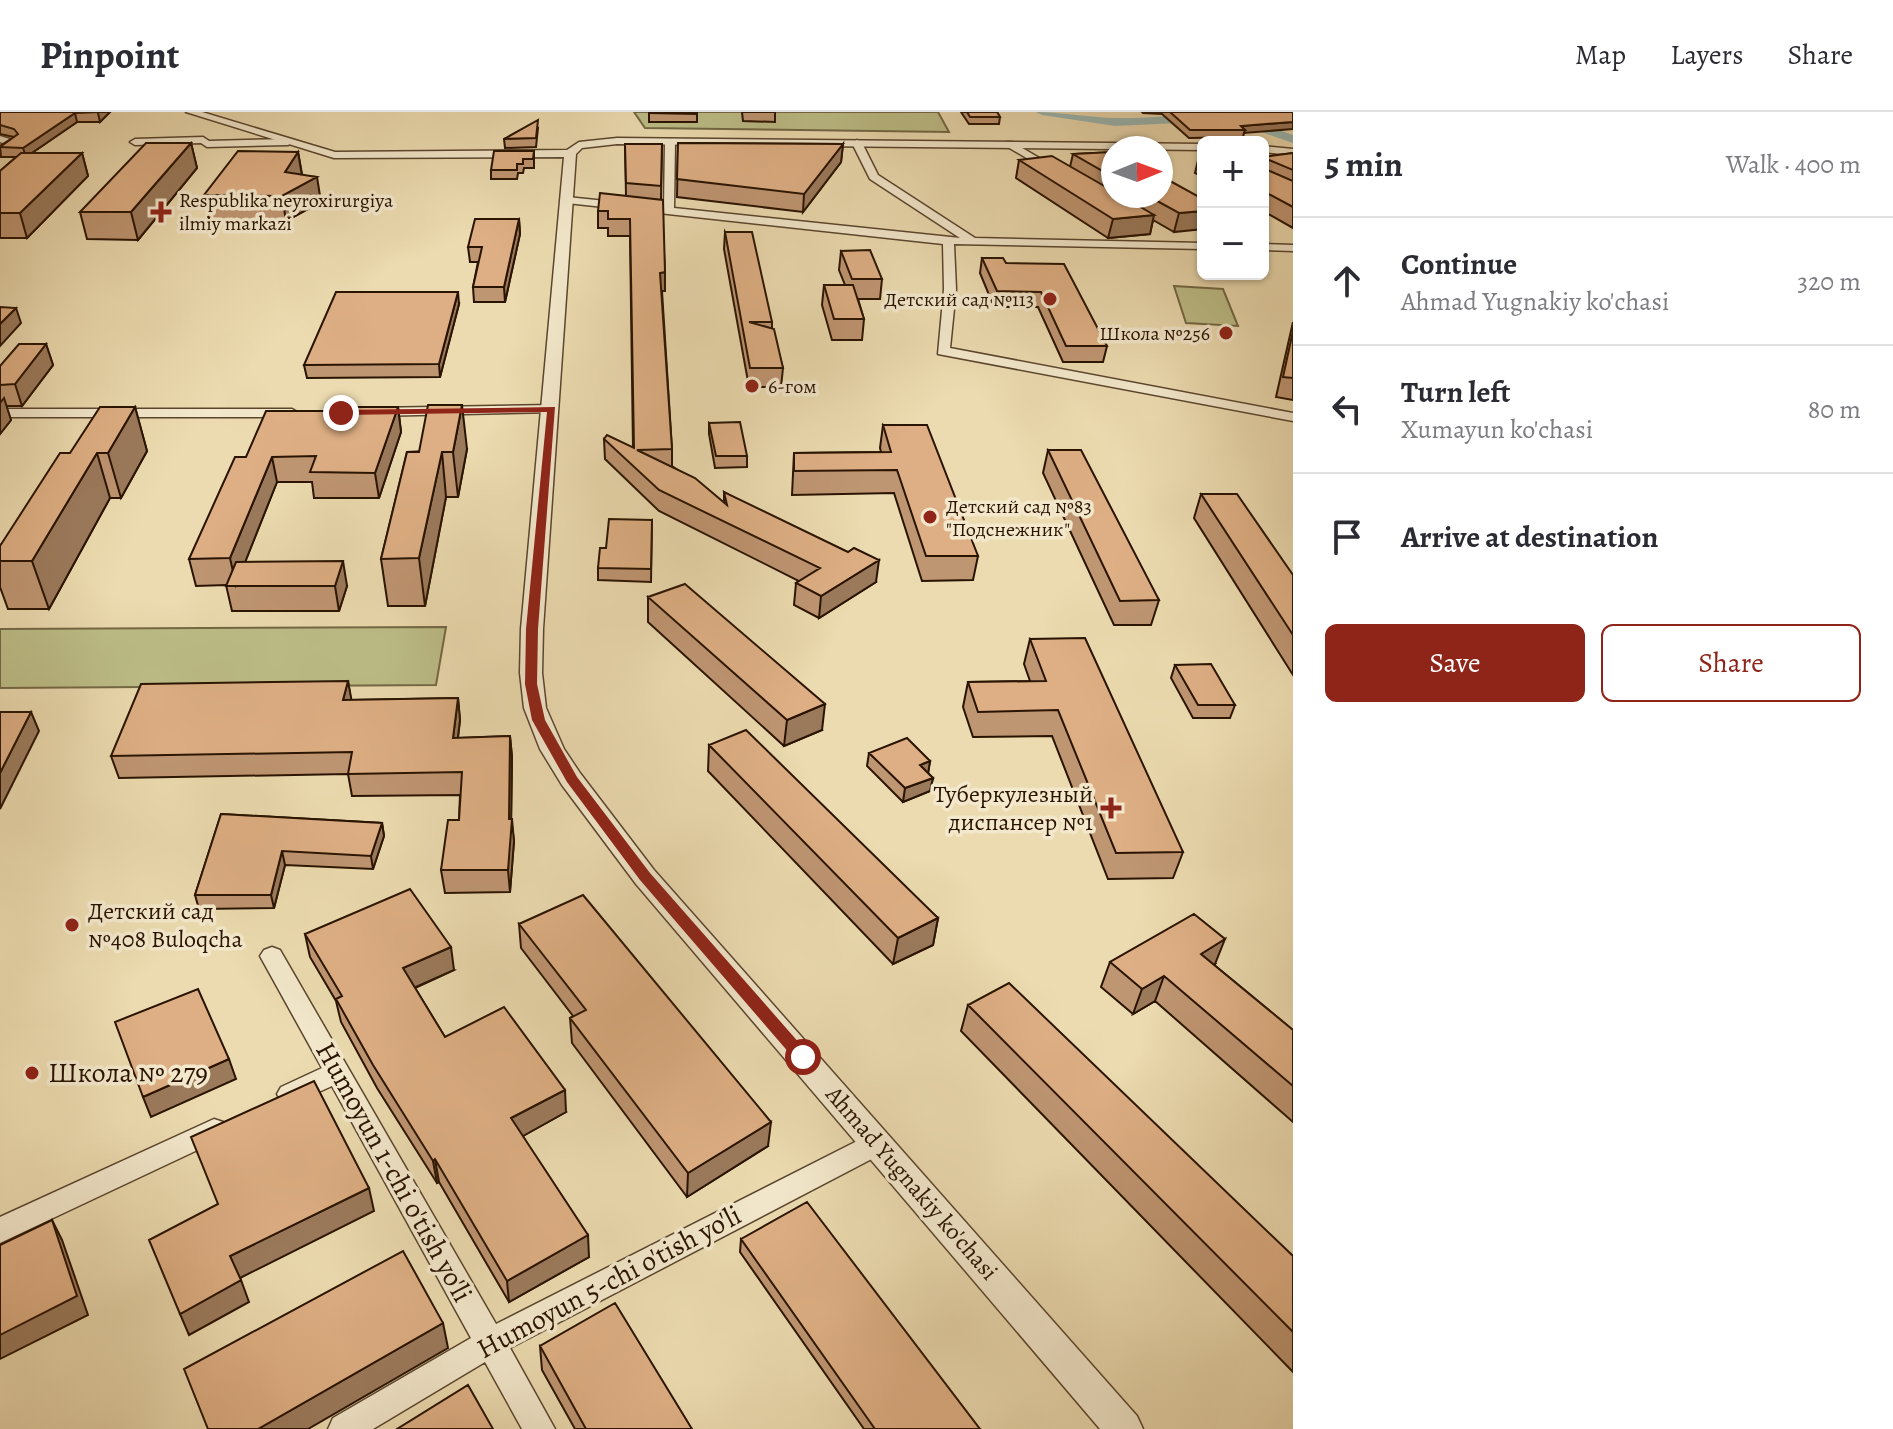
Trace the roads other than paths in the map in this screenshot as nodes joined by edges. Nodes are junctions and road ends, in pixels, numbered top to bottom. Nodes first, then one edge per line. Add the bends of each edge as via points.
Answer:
1 (191, 112) edge
2 (135, 142) dead end
3 (288, 142) junction
4 (670, 142) junction
5 (857, 143) junction
6 (1009, 144) junction
7 (1197, 148) edge
8 (1269, 150) edge
9 (1293, 152) edge
10 (570, 153) junction
11 (1069, 179) edge
12 (567, 200) junction
13 (669, 209) junction
14 (1158, 231) dead end
15 (948, 241) junction
16 (972, 241) junction
17 (1184, 246) junction
18 (1197, 246) edge
19 (1269, 247) edge
20 (1293, 248) edge
21 (552, 409) junction
22 (356, 412) edge
23 (0, 413) edge
24 (309, 413) edge
25 (1293, 417) edge
26 (272, 956) dead end
27 (337, 1072) junction
28 (267, 1105) edge
29 (239, 1118) edge
30 (878, 1143) junction
31 (0, 1230) edge
32 (490, 1343) junction
33 (344, 1429) edge
34 (539, 1429) edge
35 (1124, 1429) edge

1 - 3 street
2 - 3 street
3 - 10 street via 346,156
4 - 5 street
4 - 10 street via 590,142
4 - 13 street
5 - 6 street
5 - 16 street via 874,177
6 - 7 street
6 - 11 street
8 - 9 street
10 - 12 street, Ahmad Yugnakiy ko'chasi
12 - 13 street
12 - 21 street, Ahmad Yugnakiy ko'chasi
13 - 15 street
14 - 17 street
15 - 16 street
15 - 25 street via 950,289 943,351
16 - 17 street
17 - 18 street
19 - 20 street
21 - 22 street
21 - 30 street, Ahmad Yugnakiy ko'chasi via 531,673 532,696 545,734 571,779 645,877
23 - 24 street
26 - 27 street, Humoyun 1-chi o'tish yo'li
27 - 28 street
27 - 32 street, Humoyun 1-chi o'tish yo'li
29 - 31 street
30 - 32 street, Humoyun 5-chi o'tish yo'li
30 - 35 street, Ahmad Yugnakiy ko'chasi
32 - 33 street, Humoyun 5-chi o'tish yo'li
32 - 34 street, Humoyun 1-chi o'tish yo'li

